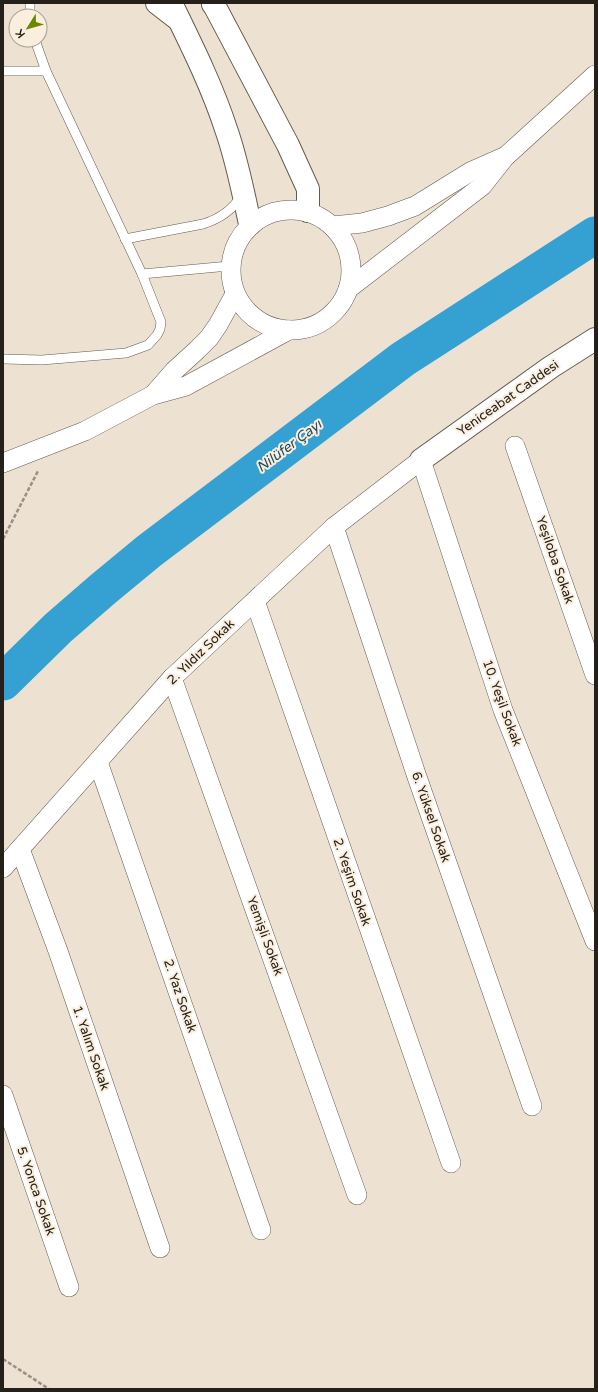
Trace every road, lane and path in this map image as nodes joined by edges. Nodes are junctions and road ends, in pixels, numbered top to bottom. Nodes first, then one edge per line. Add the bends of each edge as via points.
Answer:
1 (157, 3) edge
2 (213, 3) edge
3 (175, 12) edge
4 (38, 48) edge
5 (3, 71) edge
6 (46, 72) junction
7 (595, 76) edge
8 (505, 157) junction
9 (243, 193) junction
10 (308, 211) junction
11 (250, 224) junction
12 (333, 226) junction
13 (124, 239) junction
14 (229, 266) junction
15 (142, 274) junction
16 (348, 289) junction
17 (235, 294) junction
18 (290, 330) junction
19 (595, 339) edge
20 (3, 359) edge
21 (153, 395) junction
22 (52, 444) junction
23 (515, 446) dead end
24 (421, 460) junction
25 (3, 463) edge
26 (334, 527) junction
27 (3, 539) edge
28 (255, 601) junction
29 (595, 675) edge
30 (172, 678) junction
31 (98, 762) junction
32 (20, 849) junction
33 (3, 868) edge
34 (595, 941) edge
35 (3, 1095) edge
36 (532, 1106) dead end
37 (451, 1163) dead end
38 (357, 1195) dead end
39 (261, 1230) dead end
40 (160, 1248) dead end
41 (69, 1287) dead end
42 (3, 1359) edge
43 (49, 1389) edge

1 - 3 main road
2 - 10 main road via 308,189
3 - 9 main road via 226,128
4 - 6 lane
5 - 6 lane
6 - 13 lane
7 - 8 street
8 - 12 street via 470,172 415,206 362,223
8 - 16 street via 482,186
9 - 11 main road
9 - 13 lane via 231,210 213,221
10 - 11 street via 280,210 264,215
10 - 12 street
11 - 14 street via 239,237
12 - 16 street via 343,240 350,257 351,274
13 - 15 lane
14 - 15 lane
14 - 17 street
15 - 20 lane via 161,322 157,336 148,345 126,353 42,360
16 - 18 street via 341,303 325,319 305,329
17 - 18 street via 245,309 258,321 274,328
17 - 21 street via 209,338
18 - 21 street via 186,386
19 - 24 main road, Yeniceabat Caddesi via 551,367
21 - 22 street via 85,431
22 - 25 street
22 - 27 path
23 - 29 street, Yeşiloba Sokak
24 - 26 street, 2. Yıldız Sokak
24 - 34 street, 10. Yeşil Sokak via 503,710
26 - 28 street, 2. Yıldız Sokak
26 - 36 street, 6. Yüksel Sokak via 416,774
28 - 30 street, 2. Yıldız Sokak
28 - 37 street, 2. Yeşim Sokak
30 - 31 street, 2. Yıldız Sokak
30 - 38 street, Yemişli Sokak
31 - 32 street, 2. Yıldız Sokak
31 - 39 street, 2. Yaz Sokak
32 - 33 street, 2. Yıldız Sokak
32 - 40 street, 1. Yalım Sokak via 58,951
35 - 41 street, 5. Yonca Sokak
42 - 43 path

